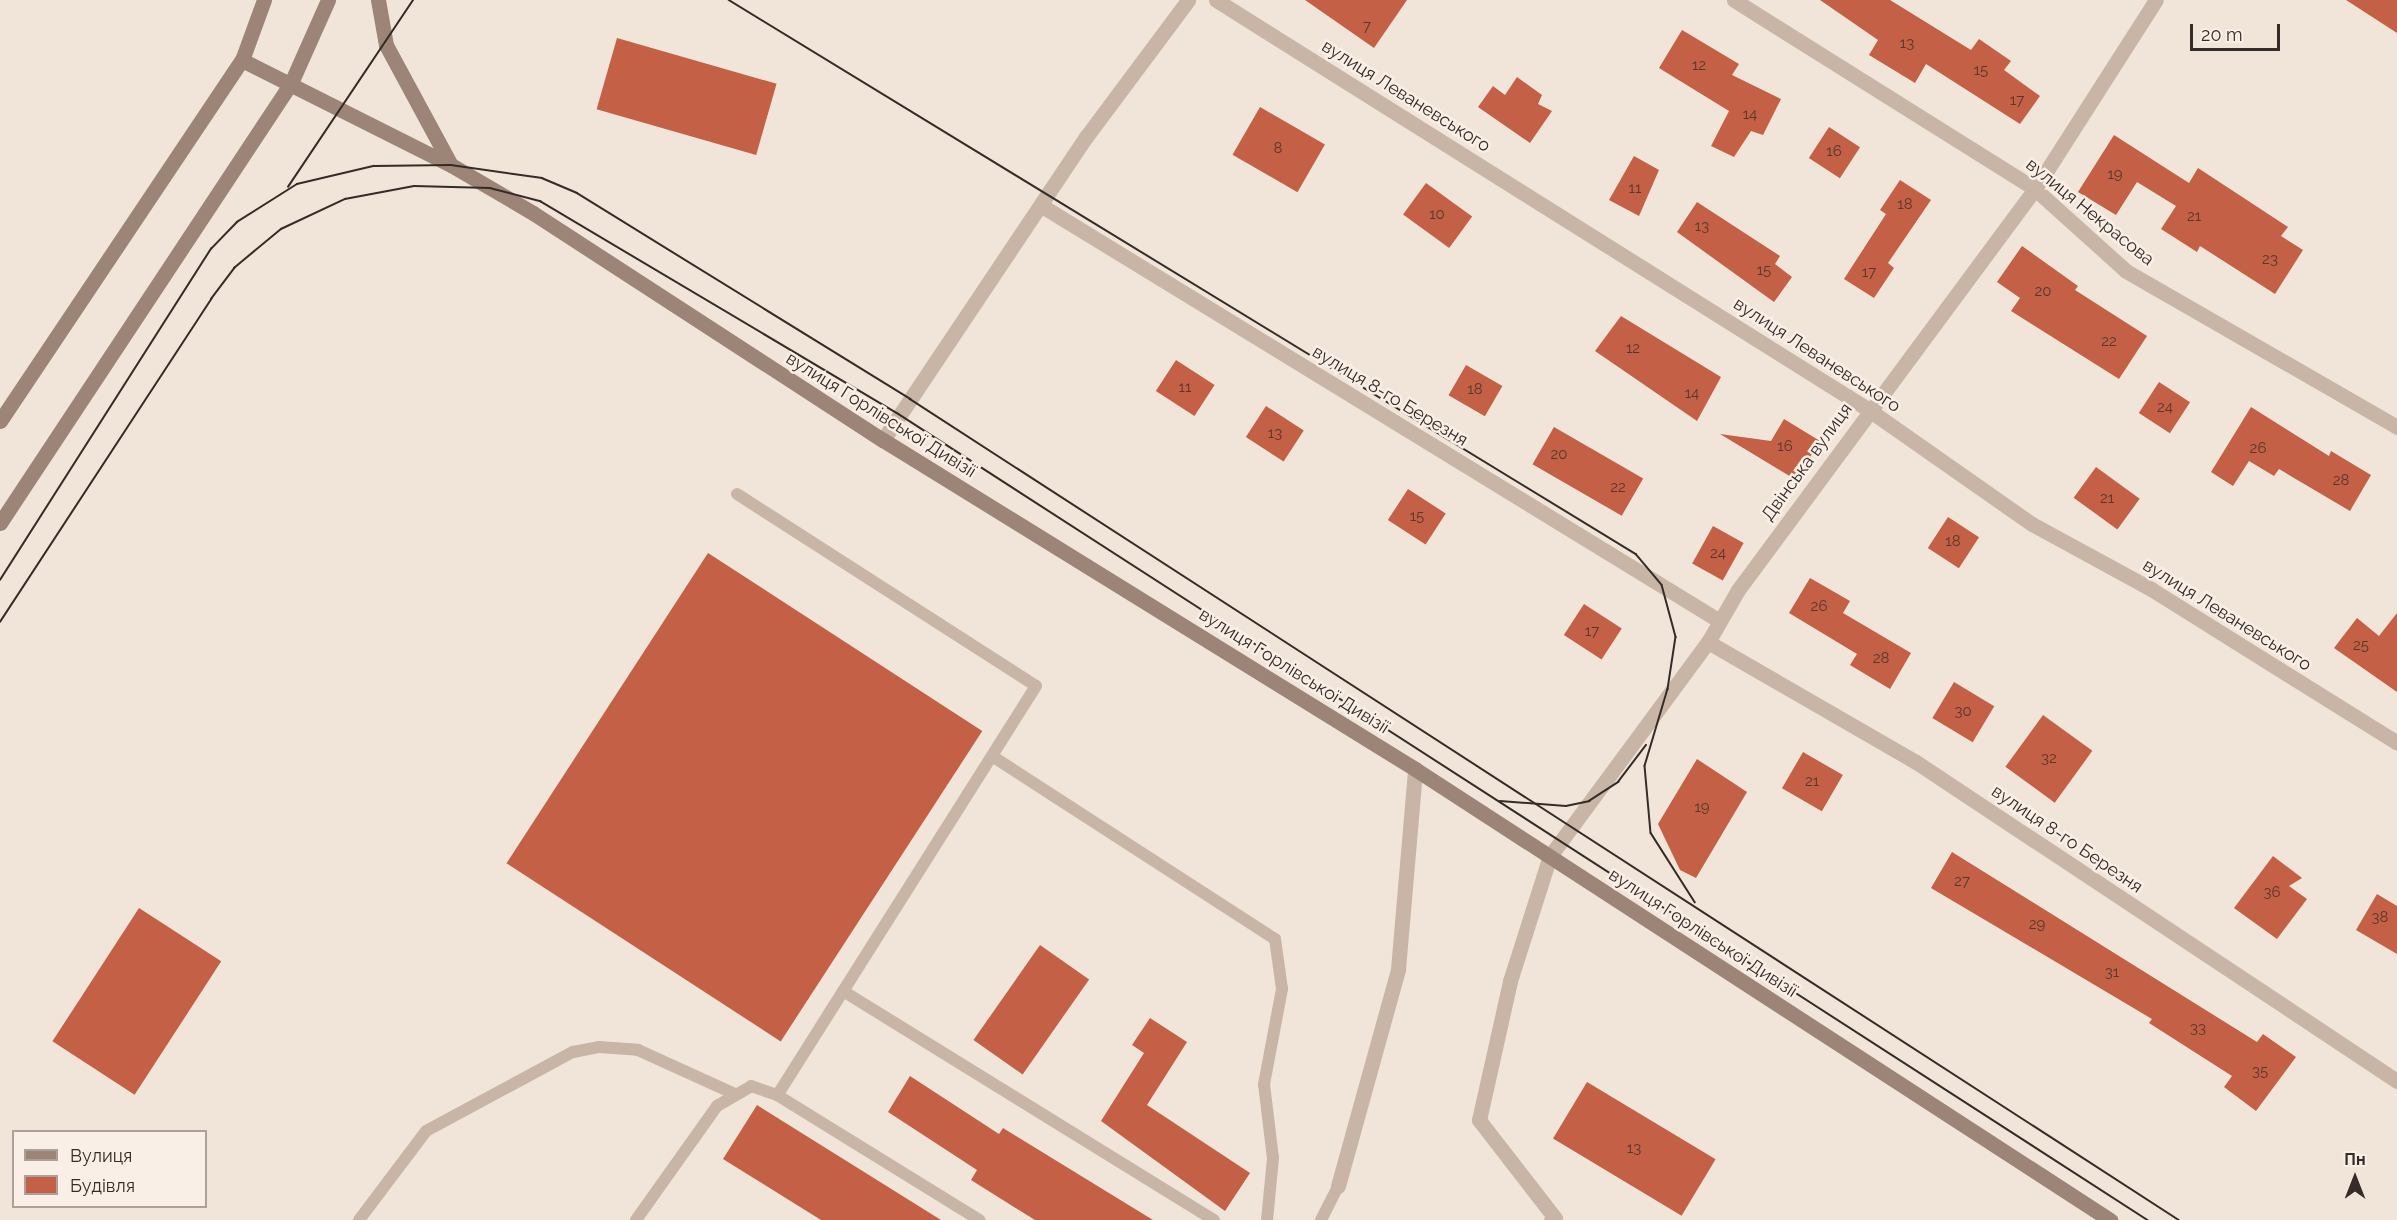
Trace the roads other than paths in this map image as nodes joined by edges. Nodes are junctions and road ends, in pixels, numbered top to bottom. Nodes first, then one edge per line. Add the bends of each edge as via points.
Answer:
1 (264, 0) edge
2 (328, 0) edge
3 (378, 0) edge
4 (1188, 0) edge
5 (1216, 0) edge
6 (1734, 0) edge
7 (2156, 0) edge
8 (242, 60) junction
9 (291, 83) junction
10 (451, 165) junction
11 (2035, 189) junction
12 (1042, 206) junction
13 (1869, 410) junction
14 (0, 421) edge
15 (2397, 427) edge
16 (883, 440) junction
17 (737, 494) dead end
18 (0, 523) edge
19 (1718, 620) junction
20 (1708, 642) junction
21 (2397, 743) edge
22 (992, 756) junction
23 (1415, 769) junction
24 (1550, 856) junction
25 (843, 991) junction
26 (2397, 1081) edge
27 (733, 1094) junction
28 (777, 1095) junction
29 (1338, 1186) joint
30 (1555, 1219) edge
31 (359, 1220) edge
32 (636, 1220) edge
33 (979, 1220) edge
34 (1214, 1220) edge
35 (1267, 1220) edge
36 (1321, 1220) edge
37 (2110, 1220) edge

1 - 8 main road
2 - 9 main road
3 - 10 main road via 386,45
4 - 12 street
5 - 13 street, вулиця Леваневського
6 - 11 street, вулиця Некрасова
7 - 11 street, Двінська вулиця
8 - 9 main road, вулиця Горлівської Дивізії
8 - 14 main road
9 - 10 main road, вулиця Горлівської Дивізії
9 - 18 main road
10 - 16 main road, вулиця Горлівської Дивізії
11 - 13 street, Двінська вулиця
11 - 15 street, вулиця Некрасова via 2126,271
12 - 16 street
12 - 19 street, вулиця 8-го Березня
13 - 19 street, Двінська вулиця
13 - 21 street, вулиця Леваневського via 2032,524 2151,589
16 - 23 main road, вулиця Горлівської Дивізії
17 - 22 lane via 1036,686
19 - 20 street, Двінська вулиця
20 - 24 street, Двінська вулиця
20 - 26 street, вулиця 8-го Березня via 1916,762
22 - 25 lane
22 - 35 lane via 1275,939 1282,989 1264,1084 1273,1158
23 - 24 main road, вулиця Горлівської Дивізії
23 - 29 street via 1398,969
24 - 30 street, Двінська вулиця via 1510,981 1479,1120
24 - 37 main road, вулиця Горлівської Дивізії
25 - 28 lane
25 - 34 lane
27 - 28 lane via 751,1086
27 - 31 lane via 638,1050 599,1047 573,1052 426,1131
27 - 32 lane via 717,1106
28 - 33 lane
29 - 36 lane

